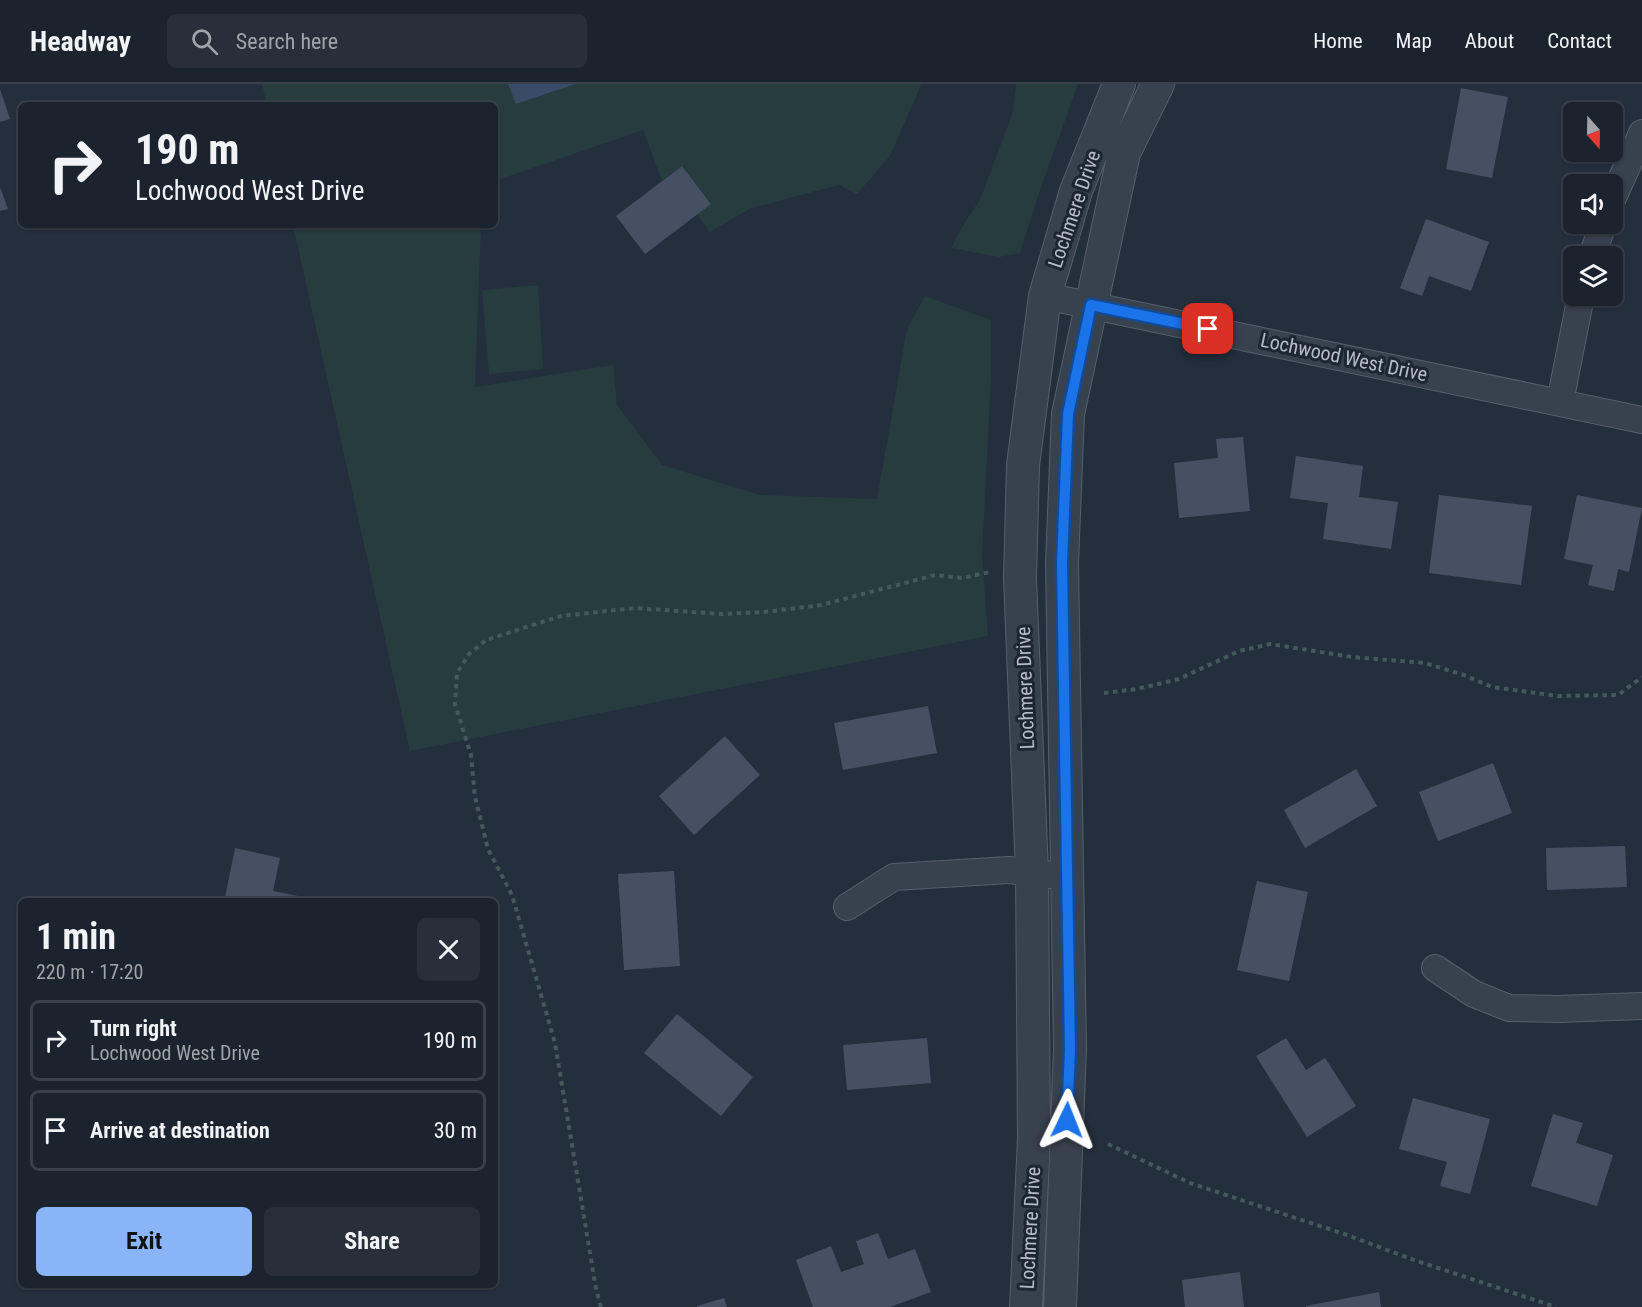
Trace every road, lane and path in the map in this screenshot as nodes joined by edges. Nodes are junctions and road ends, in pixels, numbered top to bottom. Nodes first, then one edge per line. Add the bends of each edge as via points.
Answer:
1 (1119, 84) edge
2 (1158, 84) edge
3 (1642, 134) edge
4 (1623, 176) edge
5 (1045, 296) junction
6 (1091, 305) junction
7 (1579, 306) edge
8 (1560, 402) junction
9 (1642, 420) edge
10 (997, 570) dead end
11 (1642, 677) edge
12 (1104, 693) dead end
13 (1032, 873) junction
14 (1068, 877) junction
15 (847, 907) dead end
16 (1435, 968) dead end
17 (1642, 1006) edge
18 (1108, 1144) dead end
19 (601, 1307) edge
20 (1026, 1307) edge
21 (1060, 1307) edge
22 (1556, 1307) edge

1 - 5 street, Lochmere Drive via 1076,191
2 - 6 street, Lochmere Drive via 1124,153
3 - 4 street
5 - 6 street, Lochwood West Drive
5 - 13 street, Lochmere Drive via 1023,465 1020,564
6 - 8 street, Lochwood West Drive
6 - 14 street, Lochmere Drive via 1068,414 1062,563
7 - 8 street
8 - 9 street, Lochwood West Drive
10 - 19 path via 962,578 935,575 821,605 764,612 722,614 635,608 561,616 486,640 469,654 458,673 455,704 471,755 475,797 488,849 512,895 555,1043
11 - 12 path via 1618,695 1558,696 1492,687 1425,663 1270,644 1239,651 1179,679
13 - 14 street
13 - 15 street via 1009,870 894,877
13 - 20 street, Lochmere Drive via 1034,1138
14 - 21 street, Lochmere Drive via 1070,1050
16 - 17 street via 1474,994 1509,1008
18 - 22 path via 1190,1183

